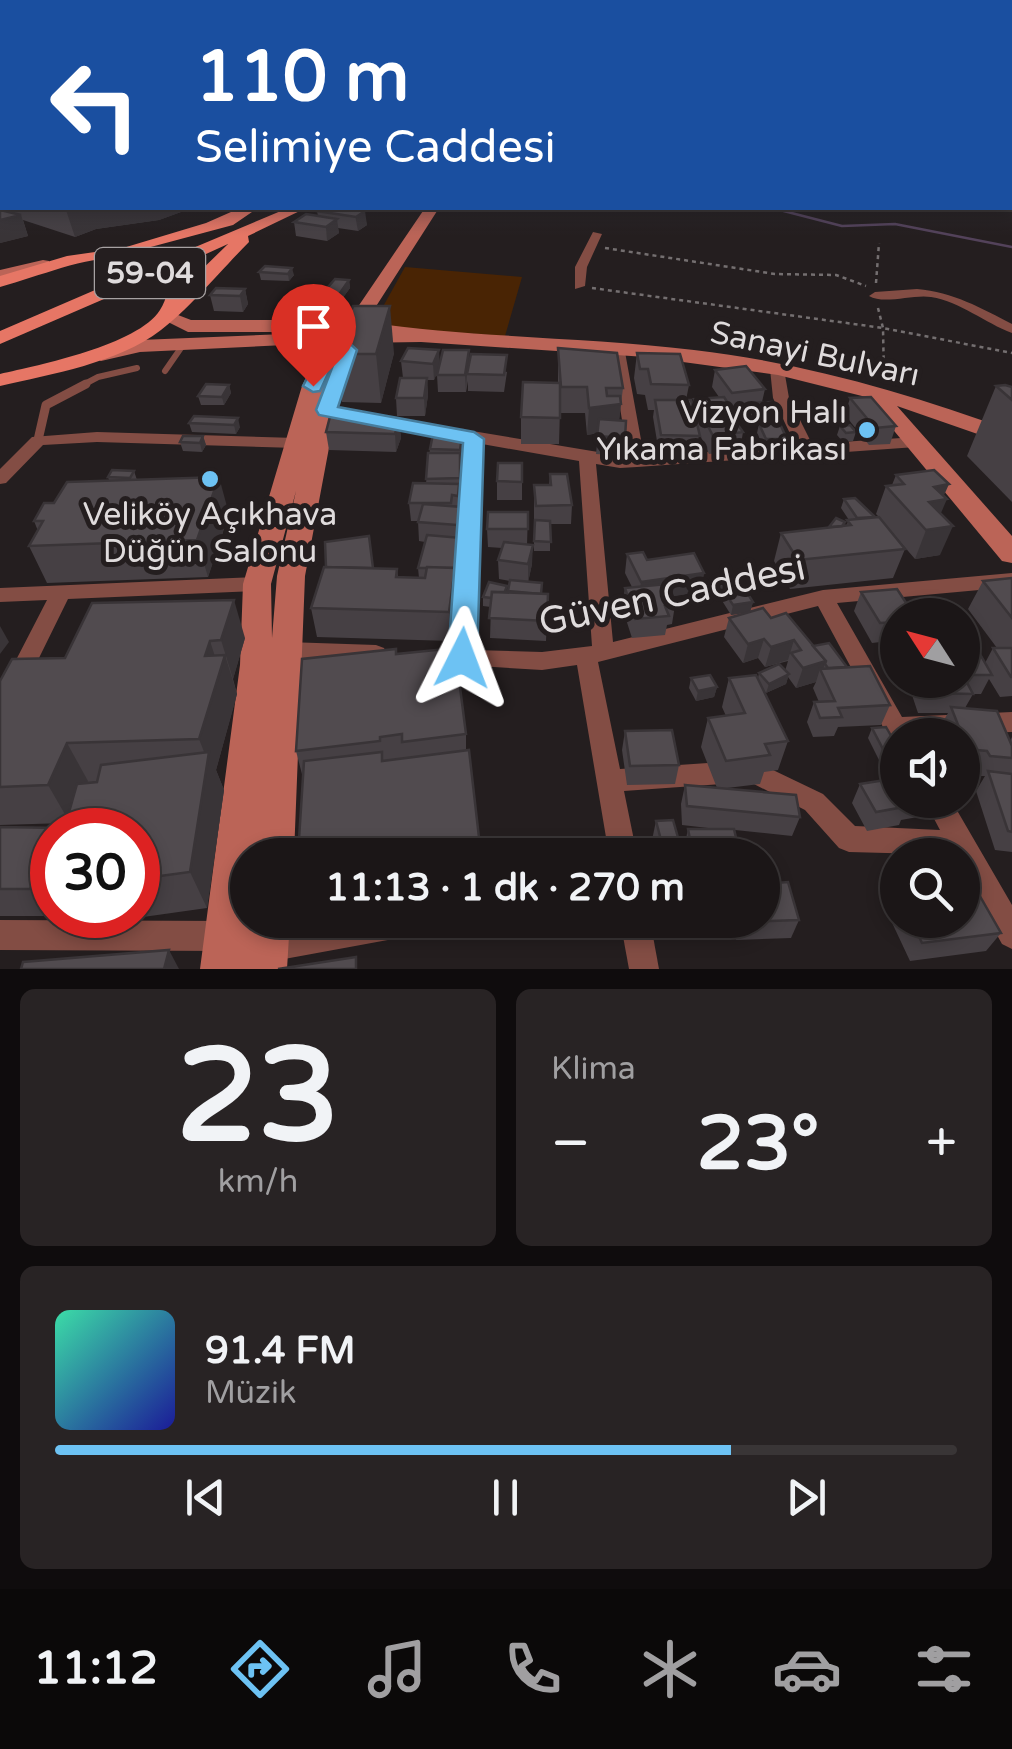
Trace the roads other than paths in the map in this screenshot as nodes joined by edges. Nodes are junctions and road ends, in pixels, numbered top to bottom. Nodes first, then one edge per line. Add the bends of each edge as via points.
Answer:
1 (247, 210) edge
2 (264, 210) edge
3 (274, 210) edge
4 (297, 210) edge
5 (298, 210) edge
6 (431, 210) edge
7 (197, 233) junction
8 (594, 240) road end
9 (67, 259) junction
10 (168, 260) junction
11 (0, 278) edge
12 (579, 286) road end
13 (875, 296) road end
14 (166, 316) junction
15 (0, 325) edge
16 (1012, 329) edge
17 (348, 335) junction
18 (0, 338) edge
19 (182, 345) junction
20 (618, 352) junction
21 (72, 363) junction
22 (137, 368) dead end
23 (777, 369) junction
24 (165, 371) dead end
25 (0, 380) edge
26 (878, 386) junction
27 (0, 388) edge
28 (363, 418) edge
29 (1012, 438) edge
30 (474, 439) junction
31 (38, 440) junction
32 (916, 442) junction
33 (296, 443) junction
34 (806, 450) junction
35 (587, 460) junction
36 (637, 462) junction
37 (0, 479) edge
38 (1012, 554) edge
39 (1012, 580) edge
40 (257, 584) junction
41 (60, 594) junction
42 (0, 595) edge
43 (823, 597) junction
44 (286, 650) junction
45 (595, 654) junction
46 (462, 658) junction
47 (0, 714) edge
48 (891, 718) edge
49 (1012, 722) edge
50 (980, 725) edge
51 (610, 781) junction
52 (275, 838) edge
53 (621, 838) edge
54 (880, 840) edge
55 (980, 876) edge
56 (1012, 934) edge
57 (0, 935) edge
58 (291, 938) edge
59 (638, 938) edge
60 (257, 943) edge
61 (222, 969) edge
62 (644, 969) edge

1 - 7 main road
2 - 7 main road
3 - 10 main road, 59-04
4 - 10 main road, 59-04
5 - 14 main road via 236,244
6 - 17 main road
7 - 9 main road
8 - 12 street
9 - 10 main road via 120,253
9 - 11 main road
10 - 14 main road via 183,272
10 - 15 main road, 59-04
10 - 18 main road, 59-04
13 - 16 street via 917,289 942,293
14 - 17 main road via 188,326
14 - 21 main road
17 - 19 main road
17 - 20 main road, Sanayi Bulvarı
17 - 33 main road via 329,350
17 - 44 main road via 336,412 291,576
19 - 21 main road via 140,346
19 - 24 lane
20 - 23 main road, Sanayi Bulvarı
20 - 36 street
21 - 25 main road
21 - 27 main road
22 - 31 lane via 98,377 46,406
23 - 26 main road, Sanayi Bulvarı
23 - 34 street via 780,398
26 - 29 main road, Sanayi Bulvarı
26 - 32 main road
28 - 30 street
30 - 35 street
30 - 46 street
31 - 33 street
31 - 37 street
32 - 34 street
32 - 38 main road
33 - 40 main road
34 - 36 street
35 - 36 street
35 - 45 street
39 - 43 street, Güven Caddesi
40 - 41 street
40 - 60 main road
41 - 42 street
41 - 47 street
43 - 45 street, Güven Caddesi
43 - 48 street
44 - 46 street, Güven Caddesi
44 - 52 main road
45 - 46 street, Güven Caddesi via 542,662
45 - 51 street
49 - 50 street
51 - 53 street
51 - 54 street via 752,772 814,802 849,839
55 - 56 street
57 - 60 street
58 - 60 street
59 - 62 street
60 - 61 main road

